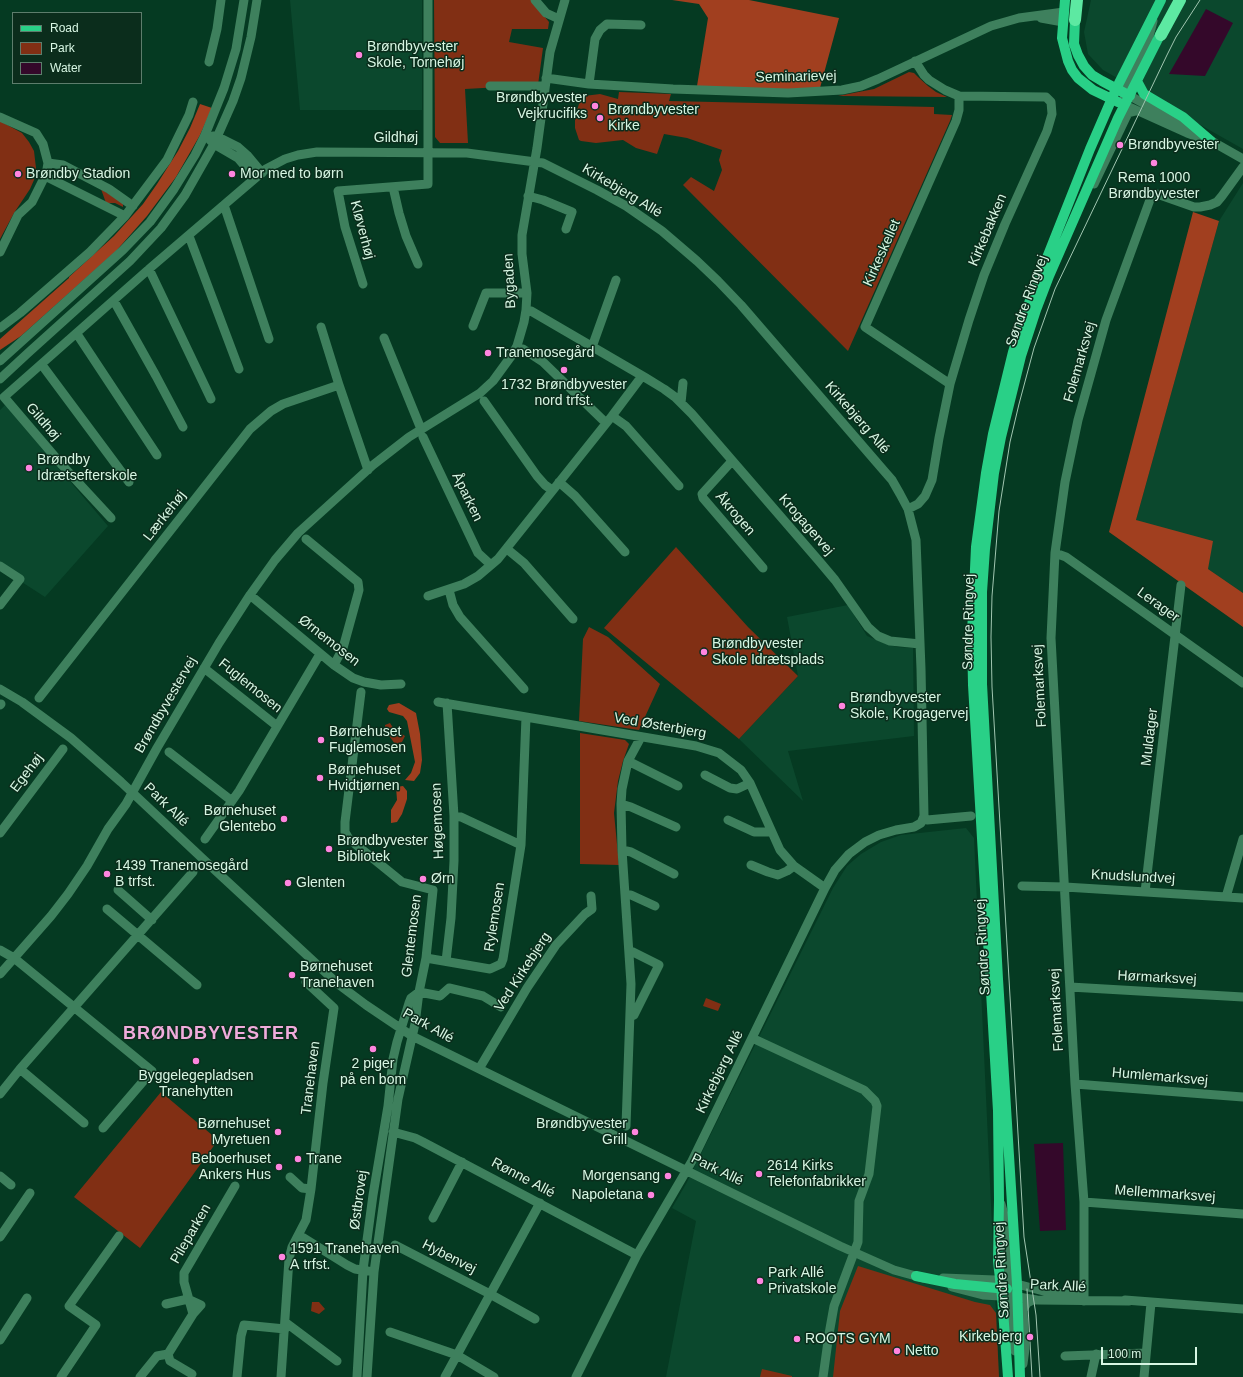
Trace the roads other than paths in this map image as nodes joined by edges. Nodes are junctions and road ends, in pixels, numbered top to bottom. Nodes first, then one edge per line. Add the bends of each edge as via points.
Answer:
1 (221, 0) edge
2 (244, 0) edge
3 (257, 0) edge
4 (428, 0) edge
5 (535, 0) edge
6 (565, 0) edge
7 (1065, 0) edge
8 (1077, 0) edge
9 (1161, 0) edge
10 (1177, 0) edge
11 (1180, 0) edge
12 (1067, 18) junction
13 (559, 19) junction
14 (641, 25) dead end
15 (1160, 35) junction
16 (915, 61) junction
17 (209, 62) dead end
18 (1137, 81) junction
19 (545, 82) junction
20 (589, 84) junction
21 (490, 86) dead end
22 (960, 96) junction
23 (1121, 97) junction
24 (193, 102) dead end
25 (1136, 111) junction
26 (0, 117) edge
27 (205, 135) junction
28 (216, 140) junction
29 (1211, 141) junction
30 (429, 151) junction
31 (1243, 159) edge
32 (535, 162) junction
33 (48, 164) junction
34 (1243, 167) edge
35 (259, 175) junction
36 (45, 176) junction
37 (393, 187) junction
38 (528, 196) junction
39 (1082, 199) junction
40 (224, 205) junction
41 (133, 206) junction
42 (125, 216) junction
43 (566, 229) dead end
44 (189, 236) junction
45 (0, 252) edge
46 (418, 264) dead end
47 (149, 269) junction
48 (616, 280) dead end
49 (363, 284) dead end
50 (527, 293) junction
51 (114, 301) junction
52 (526, 310) junction
53 (473, 326) dead end
54 (321, 327) dead end
55 (0, 328) edge
56 (77, 334) junction
57 (384, 338) dead end
58 (269, 340) dead end
59 (592, 347) junction
60 (523, 349) dead end
61 (0, 361) edge
62 (42, 365) junction
63 (239, 369) dead end
64 (642, 376) junction
65 (0, 379) edge
66 (683, 383) dead end
67 (950, 384) junction
68 (339, 385) junction
69 (211, 398) dead end
70 (484, 401) dead end
71 (681, 403) junction
72 (609, 420) junction
73 (183, 426) dead end
74 (422, 433) junction
75 (157, 455) dead end
76 (732, 461) junction
77 (371, 467) junction
78 (129, 482) dead end
79 (559, 482) junction
80 (679, 486) dead end
81 (552, 490) junction
82 (908, 510) junction
83 (111, 518) dead end
84 (306, 539) dead end
85 (506, 549) junction
86 (625, 552) dead end
87 (1055, 553) junction
88 (491, 565) junction
89 (0, 566) edge
90 (764, 568) dead end
91 (1181, 585) dead end
92 (449, 590) junction
93 (250, 595) junction
94 (428, 596) dead end
95 (0, 605) edge
96 (573, 619) dead end
97 (1176, 636) junction
98 (920, 644) junction
99 (320, 654) junction
100 (334, 665) junction
101 (204, 668) junction
102 (1243, 683) edge
103 (401, 684) dead end
104 (0, 688) edge
105 (525, 688) dead end
106 (361, 692) dead end
107 (39, 698) dead end
108 (526, 717) junction
109 (277, 726) junction
110 (640, 737) junction
111 (63, 749) dead end
112 (169, 752) dead end
113 (628, 761) junction
114 (705, 775) dead end
115 (750, 783) junction
116 (678, 786) dead end
117 (132, 792) junction
118 (232, 801) junction
119 (621, 804) junction
120 (454, 816) junction
121 (971, 816) dead end
122 (923, 819) junction
123 (728, 820) dead end
124 (676, 827) dead end
125 (771, 832) junction
126 (0, 834) edge
127 (205, 839) dead end
128 (1243, 839) edge
129 (521, 845) junction
130 (622, 850) junction
131 (751, 865) dead end
132 (794, 866) junction
133 (193, 872) dead end
134 (674, 874) dead end
135 (1022, 886) dead end
136 (1065, 887) junction
137 (825, 888) junction
138 (118, 890) dead end
139 (1145, 892) junction
140 (625, 895) junction
141 (591, 896) dead end
142 (1226, 897) junction
143 (1243, 898) edge
144 (655, 906) dead end
145 (107, 910) dead end
146 (152, 920) junction
147 (138, 936) junction
148 (0, 950) edge
149 (629, 950) junction
150 (14, 958) junction
151 (426, 958) junction
152 (446, 961) junction
153 (0, 974) edge
154 (306, 982) dead end
155 (198, 985) dead end
156 (1070, 987) junction
157 (419, 992) junction
158 (1243, 997) edge
159 (75, 1007) junction
160 (501, 1007) dead end
161 (630, 1017) junction
162 (401, 1028) junction
163 (412, 1036) junction
164 (752, 1038) junction
165 (20, 1069) junction
166 (479, 1069) junction
167 (1075, 1084) junction
168 (0, 1094) edge
169 (1243, 1097) edge
170 (84, 1124) dead end
171 (626, 1126) dead end
172 (103, 1128) dead end
173 (393, 1132) junction
174 (462, 1162) junction
175 (686, 1171) junction
176 (0, 1176) edge
177 (290, 1177) dead end
178 (11, 1185) dead end
179 (235, 1186) dead end
180 (311, 1189) junction
181 (30, 1194) dead end
182 (1084, 1202) junction
183 (540, 1203) junction
184 (1243, 1214) edge
185 (433, 1218) dead end
186 (299, 1235) junction
187 (120, 1236) dead end
188 (0, 1237) edge
189 (395, 1245) dead end
190 (855, 1252) junction
191 (637, 1255) junction
192 (363, 1270) junction
193 (374, 1272) junction
194 (916, 1276) joint
195 (1008, 1289) junction
196 (490, 1294) junction
197 (27, 1298) dead end
198 (188, 1299) junction
199 (1084, 1299) junction
200 (1033, 1300) junction
201 (1151, 1302) junction
202 (166, 1304) dead end
203 (1243, 1309) edge
204 (535, 1319) dead end
205 (285, 1326) junction
206 (390, 1332) dead end
207 (0, 1340) edge
208 (1146, 1353) junction
209 (168, 1354) junction
210 (1096, 1354) junction
211 (457, 1355) junction
212 (1065, 1356) dead end
213 (337, 1360) dead end
214 (192, 1374) dead end
215 (496, 1375) edge
216 (61, 1377) edge
217 (140, 1377) edge
218 (237, 1377) edge
219 (281, 1377) edge
220 (357, 1377) edge
221 (367, 1377) edge
222 (445, 1377) edge
223 (576, 1377) edge
224 (823, 1377) edge
225 (1008, 1377) edge
226 (1020, 1377) edge
227 (1091, 1377) edge
228 (1144, 1377) edge

1 - 17 street
2 - 27 street via 231,68
3 - 28 street via 241,78
4 - 30 street
5 - 13 street via 546,13
6 - 13 street, Bygaden
7 - 12 main road
8 - 12 highway
9 - 23 main road, Søndre Ringvej
10 - 15 main road, Søndre Ringvej
11 - 15 highway
12 - 16 street, Seminarievej via 1019,18 991,26
12 - 23 main road via 1074,44 1084,66
13 - 19 street, Bygaden
14 - 20 street via 607,24 600,30 595,39
15 - 18 main road, Søndre Ringvej
16 - 20 street, Seminarievej via 861,86 809,93
16 - 22 street, Kirkebakken via 929,80
18 - 23 main road, Søndre Ringvej
18 - 29 main road via 1144,94 1181,116
19 - 20 street, Seminarievej
19 - 21 street
19 - 32 street, Bygaden
22 - 67 street, Kirkeskellet via 956,121 865,327
22 - 67 street, Kirkebakken via 1046,97 1051,102 1052,114 1047,131 984,275
23 - 25 street
23 - 29 street via 1158,110
23 - 39 main road, Søndre Ringvej via 1094,157
23 - 195 main road, Søndre Ringvej via 1090,149 1027,308 1013,352 993,434 976,547 972,627 973,685 998,1111 998,1261
24 - 41 street via 167,160
25 - 29 street
25 - 39 street via 1128,114 1092,187
26 - 33 street via 36,133 44,144
27 - 28 street
27 - 61 street via 174,189 137,236
28 - 35 street
28 - 65 street via 185,196 146,245
29 - 31 street
30 - 32 street, Gildhøj via 467,152
30 - 35 street, Gildhøj via 317,152 285,159
30 - 37 street, Kløverhøj via 428,184
32 - 38 street, Bygaden
32 - 82 street, Kirkebjerg Allé via 561,171 626,206 662,231 697,261 740,305 892,480
33 - 36 street
33 - 41 street via 63,165 109,189
34 - 87 street, Folemarksvej via 1217,202 1210,205 1194,207 1157,194 1149,200 1106,320 1078,420 1065,482
35 - 40 street, Gildhøj
36 - 42 street
36 - 45 street via 32,202 18,215
37 - 46 street via 406,236
37 - 49 street, Kløverhøj via 338,192 345,227
38 - 43 street via 572,212
38 - 50 street, Bygaden via 522,235
39 - 195 main road, Søndre Ringvej via 1036,310 1009,401 994,473 982,592 982,684 998,979
40 - 44 street, Gildhøj
40 - 58 street
41 - 42 street
42 - 55 street via 90,252
44 - 47 street, Gildhøj
44 - 63 street
47 - 51 street, Gildhøj
47 - 69 street
48 - 59 street
50 - 52 street, Bygaden
50 - 53 street via 486,292
51 - 56 street, Gildhøj
51 - 73 street
52 - 59 street, Krogagervej
52 - 74 street, Bygaden via 517,346 493,381
54 - 68 street
56 - 62 street, Gildhøj
56 - 75 street
57 - 74 street
59 - 64 street, Krogagervej
60 - 72 street via 543,362
62 - 78 street
62 - 83 street, Gildhøj via 4,397
64 - 71 street, Krogagervej
64 - 72 street
66 - 71 street
67 - 82 street, Kirkebakken via 932,480 925,496
68 - 77 street
68 - 107 street, Lærkehøj via 284,404 271,411 250,429
70 - 81 street via 537,476
71 - 76 street, Krogagervej
72 - 79 street
72 - 80 street via 626,426
74 - 77 street, Bygaden via 390,451
74 - 88 street, Åparken via 478,553
76 - 90 street, Åkrogen via 702,494 703,498
76 - 98 street, Krogagervej via 819,561 868,628 890,641
77 - 93 street, Brøndbyvestervej via 298,533
79 - 81 street
79 - 86 street via 575,496
81 - 85 street
82 - 98 street, Kirkebjerg Allé via 916,540
84 - 100 street via 358,582 359,590 343,648
85 - 88 street
85 - 96 street via 524,563
87 - 97 street, Lerager via 1066,557
87 - 136 street, Folemarksvej via 1051,638
88 - 92 street via 478,576
89 - 95 street via 20,579
91 - 97 street, Muldager
92 - 94 street
92 - 105 street via 460,617
93 - 99 street, Ørnemosen
93 - 101 street, Brøndbyvestervej
97 - 102 street, Lerager
97 - 139 street, Muldager
98 - 122 street, Kirkebjerg Allé via 925,808
99 - 100 street, Ørnemosen
99 - 109 street, Fuglemosen
100 - 103 street, Ørnemosen via 364,682 381,685
101 - 109 street, Fuglemosen
101 - 117 street, Brøndbyvestervej
104 - 117 street, Park Allé via 71,738
106 - 151 street, Glentemosen via 344,822 345,832 349,839 402,882 433,890
108 - 110 street, Ved Østerbjerg
108 - 120 street, Høgemosen via 443,703
108 - 129 street, Rylemosen
109 - 118 street, Fuglemosen
110 - 113 street
110 - 115 street, Ved Østerbjerg via 712,750 741,770
111 - 126 street, Egehøj
112 - 118 street
113 - 116 street
113 - 119 street
114 - 115 street via 730,788 737,789
115 - 125 street, Ved Østerbjerg
117 - 150 street, Brøndbyvestervej via 68,894
117 - 162 street, Park Allé via 338,984
118 - 127 street, Fuglemosen
119 - 124 street
119 - 130 street
120 - 129 street via 462,817
120 - 152 street, Høgemosen via 453,887
121 - 122 street, Kirkebjerg Allé
122 - 137 street, Kirkebjerg Allé via 914,827 879,835 857,847 837,867
123 - 125 street via 754,832
125 - 132 street, Ved Østerbjerg via 780,850
128 - 142 street
129 - 152 street, Rylemosen via 503,959 500,964 490,969
130 - 134 street
130 - 140 street
131 - 132 street via 778,875
132 - 137 street, Ved Østerbjerg
133 - 146 street
135 - 136 street, Knudslundvej
136 - 139 street, Knudslundvej
136 - 156 street, Folemarksvej
137 - 164 street, Kirkebjerg Allé
138 - 146 street
139 - 142 street, Knudslundvej
140 - 144 street via 631,895
140 - 149 street
141 - 166 street, Ved Kirkebjerg via 592,909 556,945
142 - 143 street, Knudslundvej
145 - 147 street
146 - 147 street
147 - 155 street
147 - 159 street
148 - 150 street
149 - 161 street
149 - 161 street via 659,965 634,1016
150 - 153 street, Brøndbyvestervej
150 - 159 street
151 - 152 street, Rylemosen
151 - 157 street, Glentemosen
154 - 180 street, Tranehaven via 334,1008
156 - 158 street, Hørmarksvej
156 - 167 street, Folemarksvej
157 - 160 street, Park Allé via 440,996 449,988 483,996
157 - 162 street, Glentemosen via 411,998
157 - 163 street, Glentemosen
159 - 165 street
159 - 172 street via 152,1071
161 - 171 street
162 - 163 street, Park Allé
162 - 192 street, Østbrovej via 393,1059
163 - 166 street, Park Allé
163 - 173 street, Østbrovej
164 - 175 street, Kirkebjerg Allé
164 - 190 street via 864,1090 875,1101 877,1106 870,1170 859,1201 858,1242
165 - 168 street
165 - 170 street
166 - 175 street, Park Allé
167 - 169 street, Humlemarksvej
167 - 182 street, Folemarksvej
173 - 174 street, Rønne Allé via 415,1138
173 - 193 street, Østbrovej
174 - 183 street, Rønne Allé
174 - 185 street
175 - 190 street, Park Allé
175 - 191 street, Kirkebjerg Allé
176 - 178 street
177 - 180 street via 302,1188
179 - 198 street, Pileparken via 184,1273
180 - 186 street, Tranehaven via 306,1220
181 - 188 street
182 - 184 street, Mellemmarksvej
182 - 199 street, Folemarksvej
183 - 191 street, Rønne Allé
183 - 196 street
186 - 192 street via 354,1269
186 - 205 street, Tranehaven via 289,1259
187 - 216 street via 69,1306 96,1325
189 - 196 street, Hybenvej
190 - 194 street, Park Allé via 894,1270
190 - 224 street via 834,1306
191 - 223 street, Kirkebjerg Allé
192 - 193 street
192 - 220 street, Østbrovej
193 - 221 street, Østbrovej
194 - 195 main road via 955,1284
195 - 199 street, Park Allé via 1047,1292
195 - 200 street, Park Allé
195 - 225 main road, Søndre Ringvej
195 - 226 main road, Søndre Ringvej
196 - 204 street, Hybenvej
196 - 211 street
197 - 207 street
198 - 202 street
198 - 209 street, Pileparken via 193,1314
199 - 200 street, Park Allé
199 - 201 street, Park Allé
200 - 226 street via 1026,1303 1024,1310 1025,1349
201 - 203 street, Park Allé
201 - 208 street
205 - 213 street
205 - 218 street via 244,1325
205 - 219 street, Tranehaven
206 - 211 street
208 - 210 street
208 - 228 street
209 - 214 street via 170,1361
209 - 217 street, Pileparken via 157,1356
210 - 212 street
210 - 227 street
211 - 215 street
211 - 222 street

